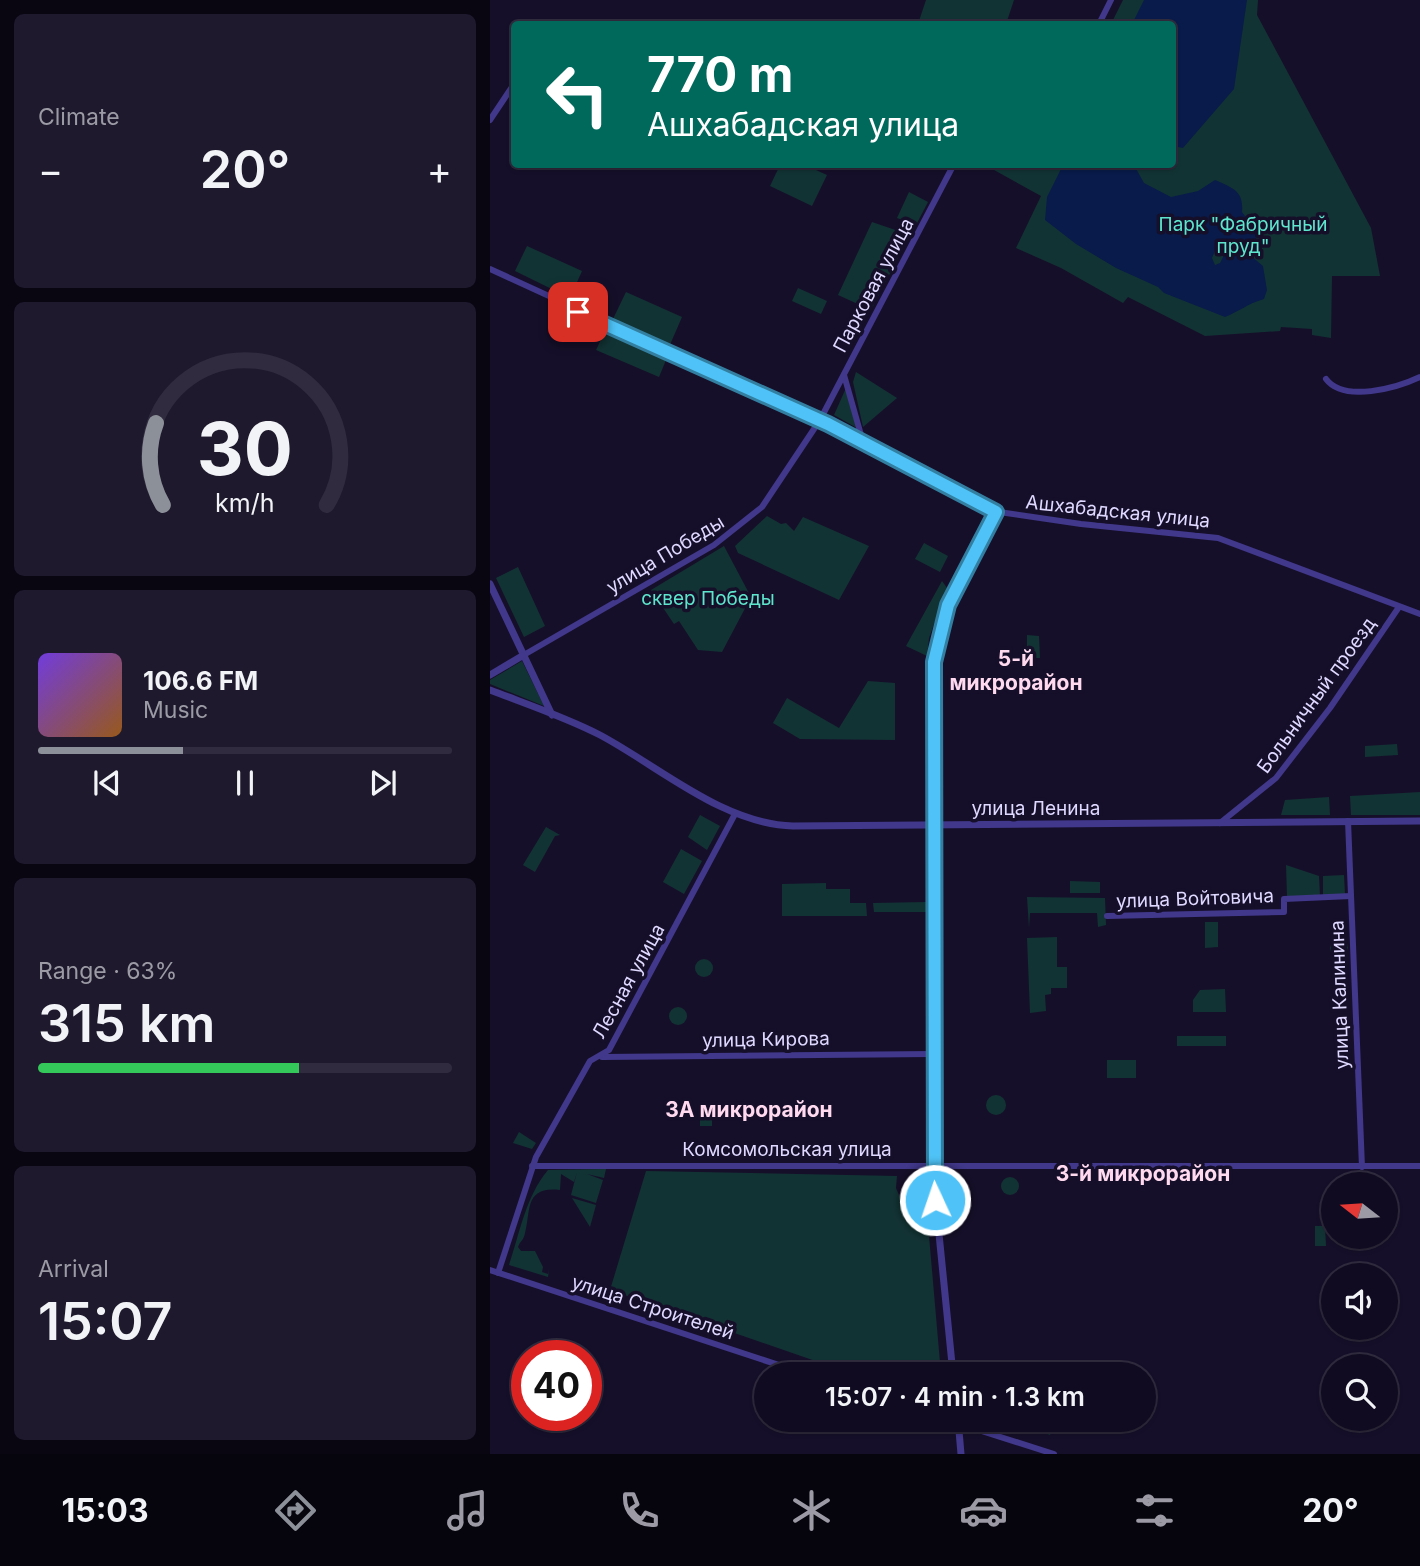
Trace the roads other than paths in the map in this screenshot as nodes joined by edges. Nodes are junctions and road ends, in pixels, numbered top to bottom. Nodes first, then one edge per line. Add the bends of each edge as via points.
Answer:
1 (1111, 0) edge
2 (1100, 21) edge
3 (511, 88) edge
4 (490, 120) edge
5 (952, 168) edge
6 (490, 269) edge
7 (844, 375) junction
8 (1420, 377) edge
9 (1326, 379) dead end
10 (820, 420) junction
11 (863, 442) junction
12 (996, 512) junction
13 (490, 584) edge
14 (1399, 607) junction
15 (1420, 614) edge
16 (523, 656) junction
17 (490, 675) edge
18 (490, 690) edge
19 (552, 715) junction
20 (735, 814) junction
21 (1348, 821) junction
22 (1420, 821) edge
23 (1220, 823) junction
24 (933, 825) junction
25 (1351, 896) junction
26 (1107, 916) dead end
27 (933, 1054) junction
28 (600, 1058) junction
29 (532, 1166) junction
30 (1420, 1166) edge
31 (933, 1167) junction
32 (1362, 1167) junction
33 (490, 1270) edge
34 (498, 1273) junction
35 (769, 1362) edge
36 (952, 1362) edge
37 (960, 1432) edge
38 (991, 1432) edge
39 (961, 1454) edge
40 (1054, 1454) edge

1 - 2 street
3 - 4 street
5 - 7 street, Парковая улица
6 - 10 street, Ашхабадская улица
7 - 10 street, Парковая улица
7 - 11 street
8 - 9 street via 1351,392 1333,387
10 - 11 street, Ашхабадская улица
10 - 16 street, улица Победы via 771,496 728,536
11 - 12 street, Ашхабадская улица
12 - 14 street, Ашхабадская улица via 1218,538
12 - 24 street via 960,578 938,640 932,692
13 - 16 street
14 - 15 street, Ашхабадская улица
14 - 23 street, Больничный проезд via 1331,708 1276,778
16 - 17 street, улица Победы
16 - 19 street
18 - 19 street, улица Ленина
19 - 20 street, улица Ленина via 601,736
20 - 24 street, улица Ленина via 785,826
20 - 28 street, Лесная улица via 609,1050
21 - 22 street, улица Ленина
21 - 23 street, улица Ленина
21 - 25 street, улица Калинина
23 - 24 street, улица Ленина
24 - 27 street
25 - 26 street, улица Войтовича via 1284,899 1284,912
25 - 32 street, улица Калинина
27 - 28 street, улица Кирова
27 - 31 street
28 - 29 street, Лесная улица via 590,1061
29 - 31 street, Комсомольская улица
29 - 34 street, Лесная улица
30 - 32 street, Комсомольская улица
31 - 32 street, Комсомольская улица
31 - 36 street
33 - 34 street, улица Строителей
34 - 35 street, улица Строителей
37 - 39 street
38 - 40 street

